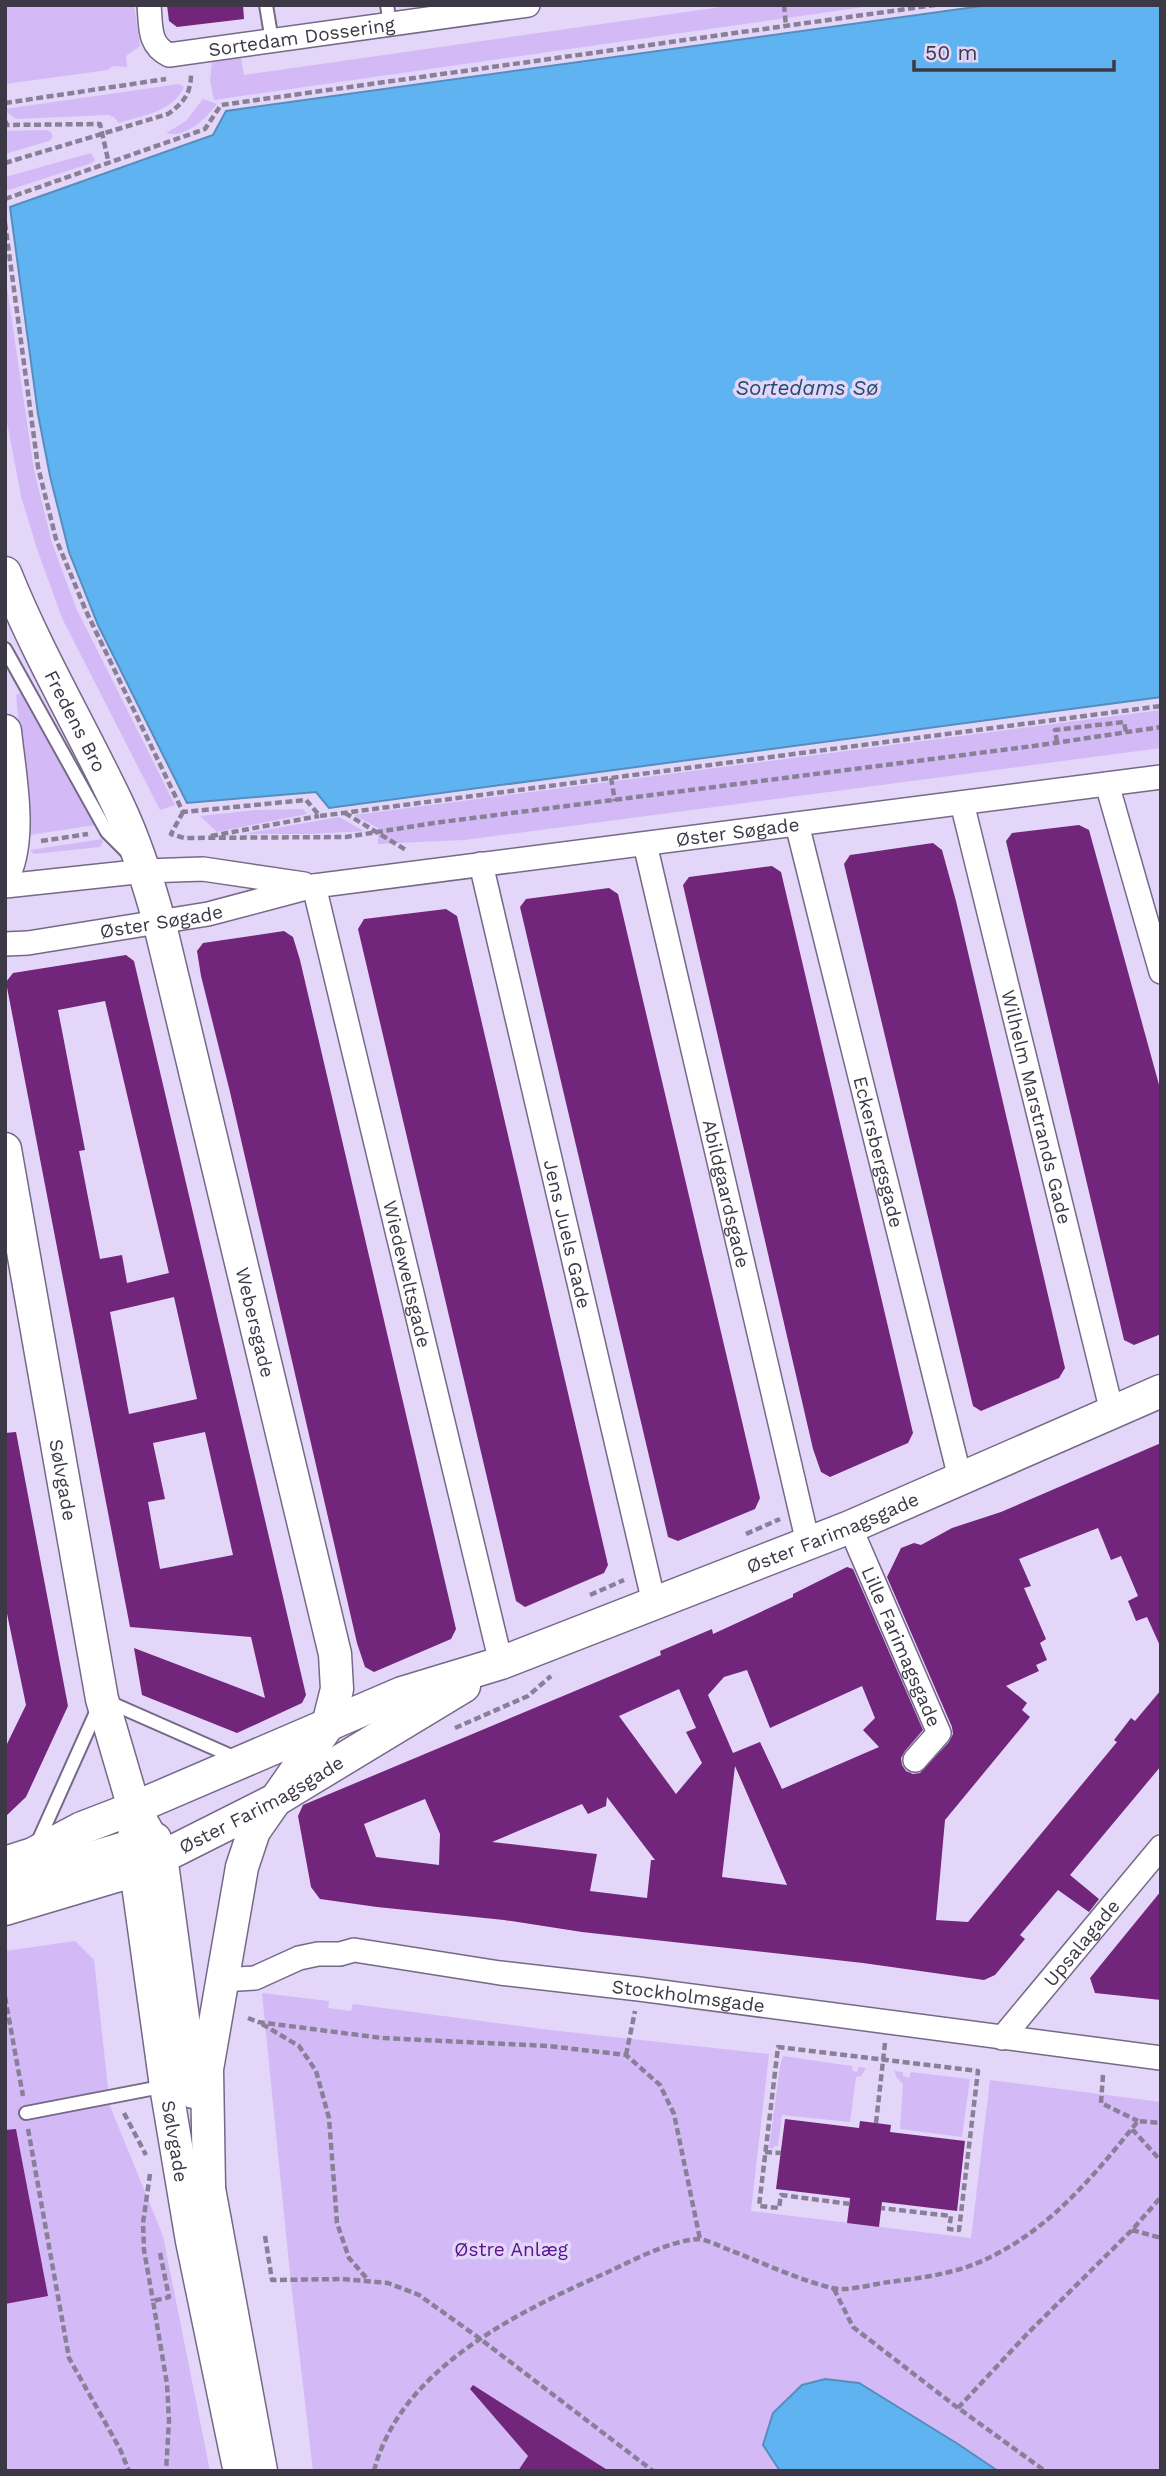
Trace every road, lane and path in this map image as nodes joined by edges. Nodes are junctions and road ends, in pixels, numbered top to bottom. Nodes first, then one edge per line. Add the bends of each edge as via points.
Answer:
1 (149, 5) edge
2 (267, 5) edge
3 (528, 5) edge
4 (783, 5) edge
5 (935, 5) edge
6 (389, 15) edge
7 (786, 26) junction
8 (272, 41) junction
9 (189, 52) junction
10 (191, 76) junction
11 (184, 77) dead end
12 (171, 79) dead end
13 (5, 103) edge
14 (5, 121) edge
15 (102, 135) junction
16 (5, 163) edge
17 (109, 163) junction
18 (5, 199) edge
19 (5, 223) edge
20 (5, 573) edge
21 (5, 649) edge
22 (1161, 706) edge
23 (1088, 715) junction
24 (1090, 726) junction
25 (1161, 727) edge
26 (5, 731) edge
27 (1126, 732) junction
28 (1057, 742) junction
29 (1161, 777) edge
30 (611, 778) junction
31 (1107, 784) junction
32 (615, 801) junction
33 (962, 803) junction
34 (184, 812) junction
35 (345, 813) junction
36 (320, 816) junction
37 (797, 824) junction
38 (377, 832) junction
39 (99, 833) dead end
40 (199, 838) junction
41 (31, 843) dead end
42 (645, 844) junction
43 (481, 864) junction
44 (440, 870) junction
45 (145, 871) junction
46 (5, 872) edge
47 (5, 886) edge
48 (314, 886) junction
49 (159, 921) junction
50 (5, 944) edge
51 (1161, 972) edge
52 (5, 1149) edge
53 (1161, 1391) edge
54 (1112, 1412) junction
55 (960, 1478) junction
56 (850, 1527) junction
57 (808, 1543) junction
58 (654, 1603) junction
59 (501, 1663) junction
60 (555, 1673) dead end
61 (102, 1699) junction
62 (328, 1725) junction
63 (454, 1728) dead end
64 (915, 1760) dead end
65 (242, 1761) junction
66 (286, 1787) junction
67 (134, 1808) junction
68 (1161, 1847) edge
69 (146, 1853) junction
70 (19, 1858) edge
71 (5, 1884) edge
72 (5, 1909) edge
73 (221, 1980) junction
74 (639, 1989) junction
75 (5, 1997) edge
76 (248, 2018) dead end
77 (258, 2022) junction
78 (888, 2022) junction
79 (1003, 2038) junction
80 (1104, 2052) junction
81 (626, 2054) junction
82 (1161, 2058) edge
83 (883, 2060) junction
84 (166, 2086) junction
85 (114, 2096) junction
86 (26, 2113) junction
87 (1138, 2121) junction
88 (876, 2123) dead end
89 (1161, 2123) edge
90 (1132, 2129) junction
91 (765, 2152) junction
92 (781, 2153) dead end
93 (147, 2160) dead end
94 (1161, 2161) edge
95 (150, 2171) dead end
96 (209, 2188) junction
97 (1161, 2197) edge
98 (850, 2204) dead end
99 (881, 2208) dead end
100 (1132, 2230) junction
101 (265, 2236) dead end
102 (1161, 2238) edge
103 (700, 2239) junction
104 (160, 2253) dead end
105 (369, 2281) junction
106 (834, 2289) junction
107 (153, 2301) junction
108 (479, 2338) junction
109 (958, 2408) junction
110 (129, 2471) edge
111 (166, 2471) edge
112 (240, 2471) edge
113 (261, 2471) edge
114 (374, 2471) edge
115 (653, 2471) edge
116 (1045, 2471) edge

1 - 9 street, Sortedam Dossering via 153,40 159,51 169,55
2 - 8 lane
3 - 6 street, Sortedam Dossering
4 - 7 path
5 - 7 path
6 - 8 street, Sortedam Dossering
7 - 17 path via 221,105 205,129
8 - 9 street, Sortedam Dossering
9 - 10 path
10 - 11 path
10 - 15 path via 183,103 167,114
12 - 13 path
14 - 15 path via 7,125 100,124
15 - 16 path
15 - 17 path
17 - 18 path
19 - 34 path via 38,467 56,539
20 - 45 street, Fredens Bro via 35,644 118,804
21 - 45 lane via 107,832
22 - 23 path
23 - 24 path
23 - 30 path
24 - 27 path via 1124,722
24 - 28 path via 1055,730
25 - 27 path
26 - 46 street via 13,814
27 - 28 path
28 - 32 path
29 - 31 street, Øster Søgade
30 - 32 path
30 - 35 path
31 - 33 street, Øster Søgade
31 - 51 street
32 - 38 path
33 - 37 street, Øster Søgade
33 - 54 street, Wilhelm Marstrands Gade
34 - 36 path via 306,800
34 - 40 path via 171,834
35 - 36 path
35 - 38 path
36 - 40 path
37 - 42 street, Øster Søgade
37 - 55 street, Eckersbergsgade
38 - 40 path via 345,837
38 - 44 path
39 - 41 path
42 - 43 street, Øster Søgade
42 - 57 street, Abildgaardsgade
43 - 44 street, Øster Søgade
43 - 58 street, Jens Juels Gade
44 - 48 street, Øster Søgade
45 - 47 street, Øster Søgade
45 - 48 street, Øster Søgade via 203,869
45 - 49 street, Fredens Bro
48 - 49 street, Øster Søgade via 208,915
48 - 59 street, Wiedeweltsgade
49 - 50 street, Øster Søgade
49 - 62 street, Webersgade via 335,1654 337,1689
52 - 61 street, Sølvgade
53 - 54 street, Øster Farimagsgade
54 - 55 street, Øster Farimagsgade
55 - 56 street, Øster Farimagsgade
56 - 57 street, Øster Farimagsgade
56 - 64 street, Lille Farimagsgade via 939,1733
57 - 58 street, Øster Farimagsgade
58 - 59 street, Øster Farimagsgade
59 - 62 street, Øster Farimagsgade via 402,1693
59 - 66 street, Øster Farimagsgade
60 - 63 path via 528,1696
61 - 65 lane
61 - 67 street, Sølvgade
61 - 70 lane via 39,1836
62 - 65 street, Øster Farimagsgade
62 - 66 street, Sølvgade
65 - 67 street, Øster Farimagsgade
66 - 69 street, Øster Farimagsgade
66 - 73 street, Sølvgade via 254,1831 242,1867
67 - 69 street, Sølvgade
67 - 70 street, Øster Farimagsgade
68 - 79 street, Upsalagade
69 - 71 street via 87,1858
69 - 72 street, Øster Farimagsgade
69 - 84 street, Sølvgade
69 - 96 street, Sølvgade
73 - 74 street, Stockholmsgade via 255,1978 299,1958 355,1950
73 - 96 street, Sølvgade via 207,2069
74 - 78 street, Stockholmsgade
74 - 81 path
75 - 86 path
76 - 77 path
77 - 81 path via 383,2038
77 - 105 path via 299,2046 316,2071 329,2118 337,2223 349,2258
78 - 79 street, Stockholmsgade
78 - 83 path
79 - 80 street, Stockholmsgade
80 - 82 street, Stockholmsgade
80 - 87 path via 1101,2103
81 - 103 path via 660,2085 674,2115
83 - 88 path
83 - 91 path via 778,2047
83 - 99 path via 978,2071 959,2230 949,2229 951,2216
84 - 85 lane
84 - 112 street, Sølvgade via 192,2241
85 - 86 lane
85 - 93 path
86 - 110 path via 69,2358
87 - 89 path
87 - 90 path
90 - 94 path
90 - 106 path via 1086,2184 1013,2246 966,2267
91 - 92 path
91 - 98 path via 759,2206 779,2208 781,2195
95 - 107 path via 143,2223
96 - 113 street, Sølvgade
97 - 100 path
100 - 102 path
100 - 109 path
101 - 105 path via 272,2280
103 - 106 path
103 - 108 path via 659,2249 582,2283
104 - 107 path via 169,2297
105 - 108 path via 419,2295
106 - 109 path via 853,2327
107 - 111 path via 167,2384
108 - 114 path via 434,2374 401,2414
108 - 115 path
109 - 116 path

